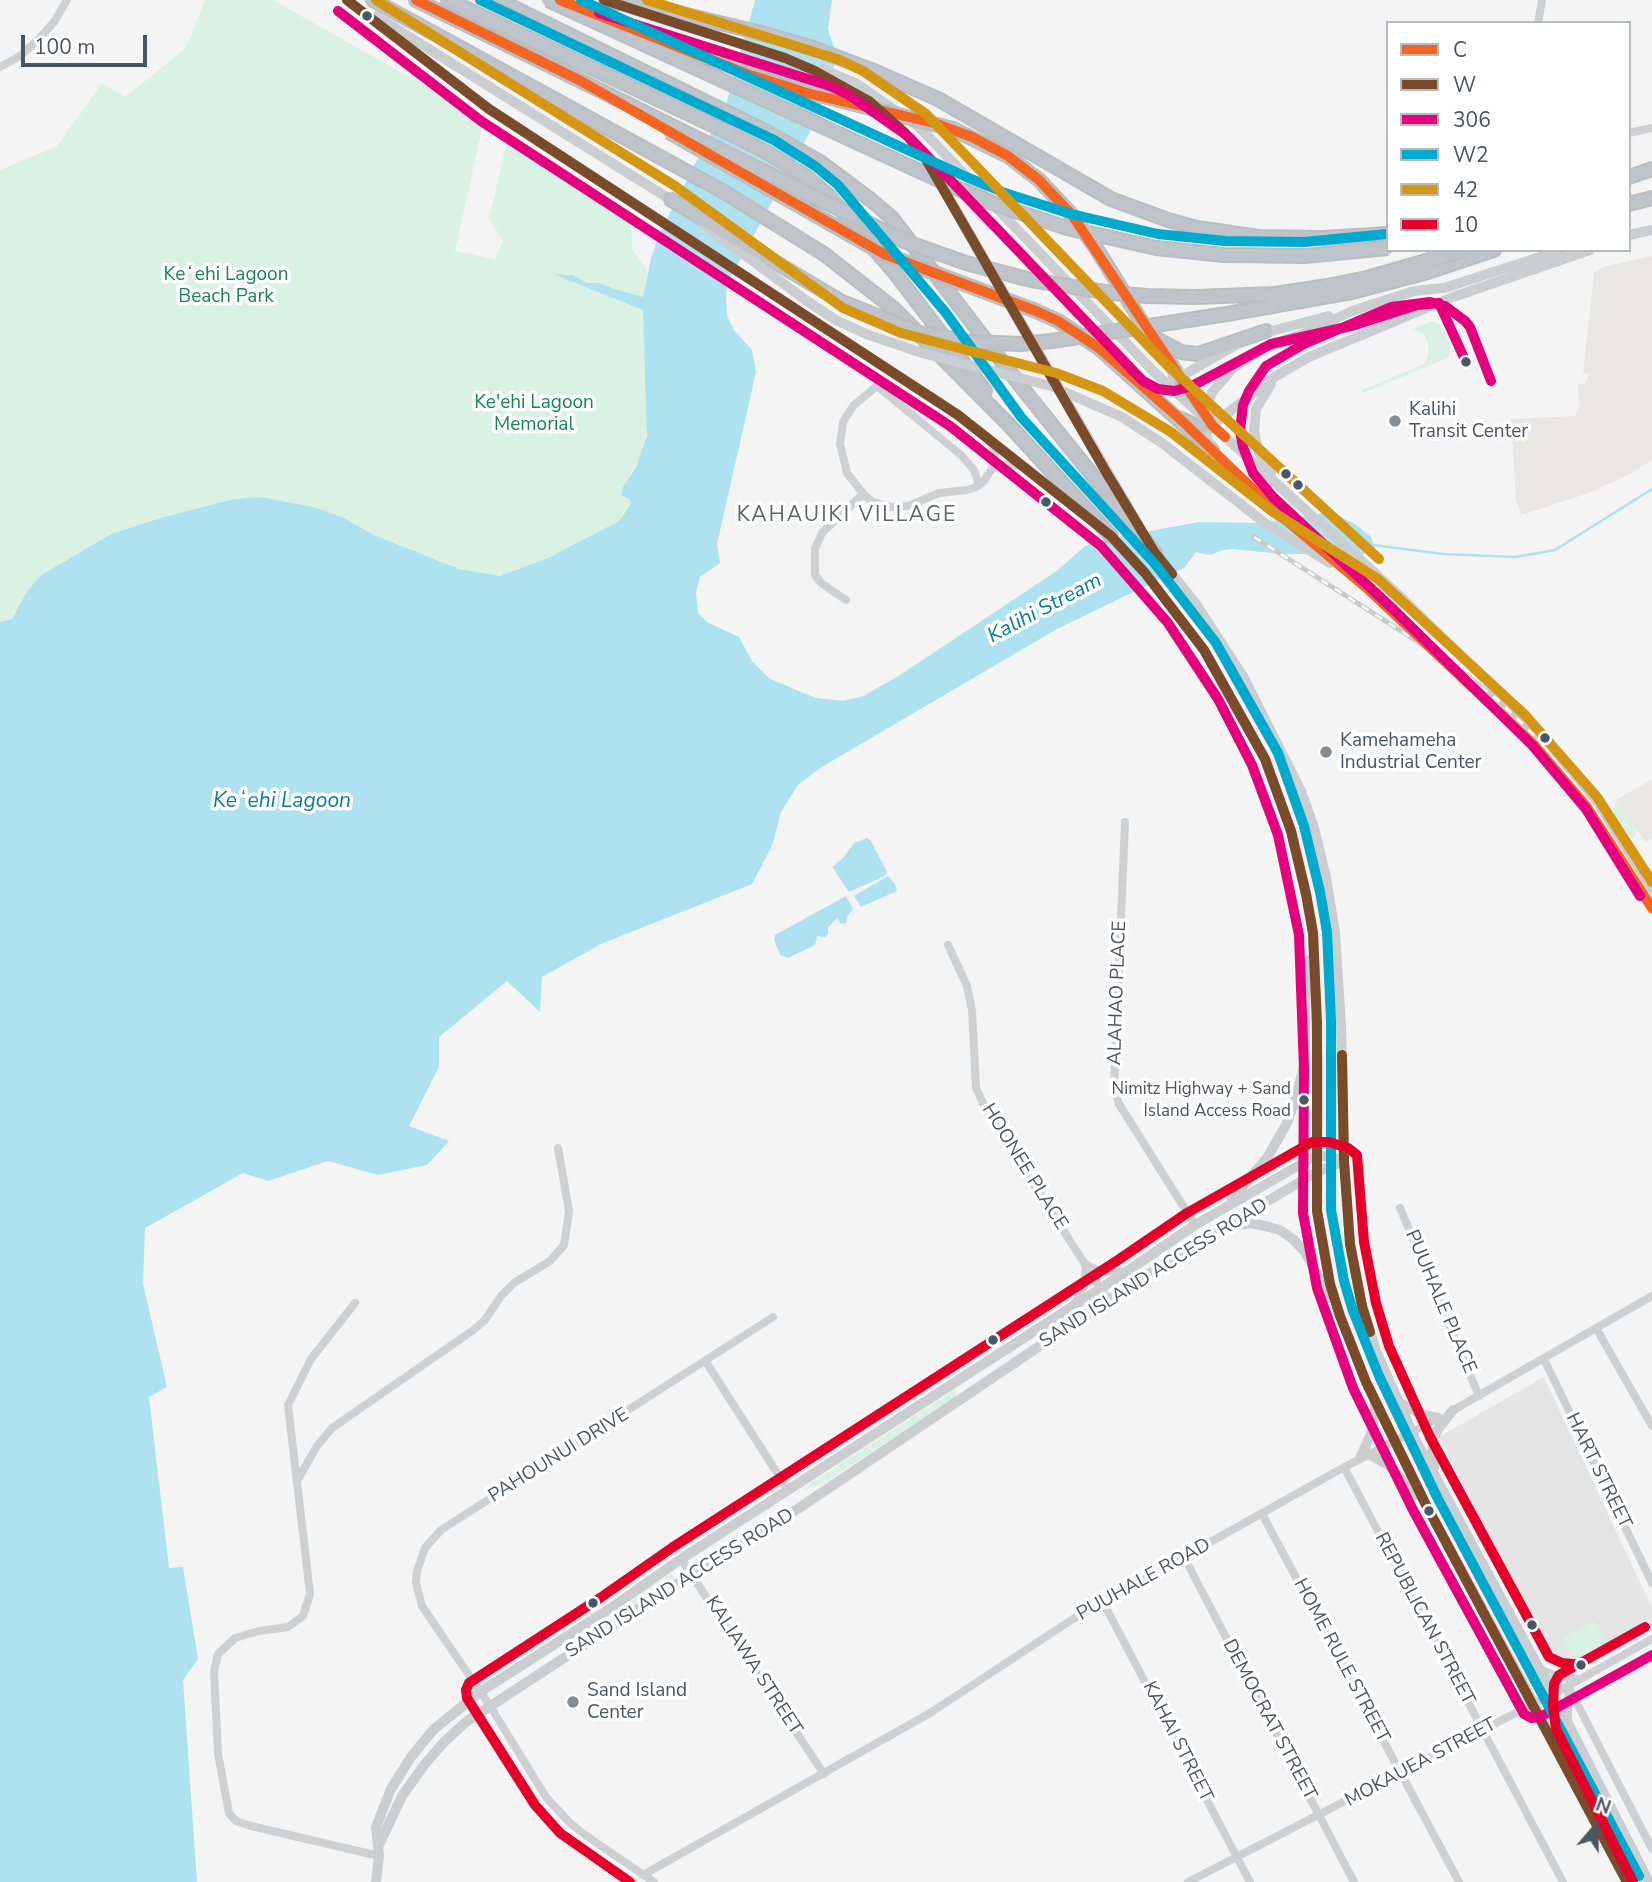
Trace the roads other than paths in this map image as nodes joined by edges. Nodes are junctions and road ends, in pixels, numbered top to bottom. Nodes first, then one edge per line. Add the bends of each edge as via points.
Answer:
1 (67, 0) edge
2 (348, 0) edge
3 (373, 0) edge
4 (416, 0) edge
5 (448, 0) edge
6 (498, 0) edge
7 (548, 0) edge
8 (560, 0) edge
9 (605, 0) edge
10 (1542, 0) edge
11 (1538, 21) edge
12 (785, 58) junction
13 (0, 66) edge
14 (581, 81) junction
15 (1652, 128) edge
16 (1631, 133) edge
17 (1652, 169) edge
18 (1631, 176) edge
19 (668, 198) junction
20 (1652, 198) edge
21 (1631, 203) edge
22 (1652, 230) edge
23 (1386, 234) edge
24 (1631, 235) edge
25 (1386, 248) edge
26 (1457, 252) edge
27 (1488, 252) edge
28 (1556, 252) edge
29 (1584, 252) edge
30 (1352, 311) junction
31 (1266, 331) junction
32 (1155, 338) junction
33 (1153, 371) junction
34 (1179, 376) junction
35 (1276, 376) junction
36 (1179, 418) junction
37 (1206, 421) junction
38 (1010, 426) junction
39 (989, 440) junction
40 (1212, 450) junction
41 (1023, 467) junction
42 (992, 469) junction
43 (979, 485) junction
44 (1283, 488) junction
45 (863, 494) junction
46 (1132, 520) junction
47 (1111, 536) junction
48 (1156, 554) joint
49 (1330, 560) junction
50 (846, 600) dead end
51 (1125, 822) dead end
52 (1652, 889) edge
53 (1652, 908) edge
54 (1313, 933) junction
55 (948, 944) dead end
56 (558, 1148) dead end
57 (1315, 1156) junction
58 (1344, 1161) junction
59 (1315, 1173) junction
60 (1400, 1208) dead end
61 (1221, 1210) junction
62 (1195, 1224) junction
63 (1222, 1228) junction
64 (1086, 1265) junction
65 (1126, 1272) junction
66 (1101, 1287) junction
67 (1652, 1296) edge
68 (1108, 1300) junction
69 (355, 1303) dead end
70 (1073, 1305) junction
71 (773, 1317) dead end
72 (1340, 1317) junction
73 (1596, 1328) junction
74 (1544, 1359) junction
75 (706, 1362) junction
76 (965, 1375) junction
77 (975, 1391) junction
78 (1479, 1396) junction
79 (1396, 1401) junction
80 (1376, 1402) junction
81 (1453, 1410) junction
82 (1438, 1418) junction
83 (1652, 1426) edge
84 (1412, 1432) junction
85 (1395, 1440) junction
86 (1365, 1456) junction
87 (1344, 1467) junction
88 (1436, 1478) junction
89 (297, 1481) junction
90 (788, 1490) junction
91 (1425, 1503) junction
92 (799, 1508) junction
93 (1262, 1514) junction
94 (1184, 1558) junction
95 (681, 1559) junction
96 (691, 1575) junction
97 (1652, 1583) edge
98 (1103, 1602) junction
99 (572, 1633) junction
100 (1652, 1639) edge
101 (581, 1647) junction
102 (1539, 1668) junction
103 (1581, 1679) junction
104 (1568, 1686) junction
105 (480, 1692) junction
106 (1553, 1694) junction
107 (1534, 1704) junction
108 (490, 1706) junction
109 (1568, 1723) junction
110 (1483, 1731) junction
111 (1401, 1773) junction
112 (824, 1774) junction
113 (1319, 1816) junction
114 (1652, 1849) edge
115 (378, 1852) junction
116 (1237, 1856) junction
117 (643, 1875) junction
118 (376, 1882) edge
119 (654, 1882) edge
120 (1188, 1882) edge
121 (1250, 1882) edge
122 (1354, 1882) edge
123 (1459, 1882) edge
124 (1563, 1882) edge
125 (1627, 1882) edge
126 (1650, 1882) edge

1 - 13 street via 39,39
2 - 19 main road
2 - 39 main road via 489,109 958,415
3 - 38 highway, bridge via 796,235 893,308
4 - 14 highway
5 - 38 highway, bridge via 747,142 807,177 830,196 895,273
6 - 46 highway via 763,130 820,162 871,200 892,218
7 - 25 highway, bridge via 956,188 1068,228 1156,247 1234,256 1304,256
8 - 32 highway, bridge via 780,85 953,129 1008,156 1057,198 1097,248
9 - 12 main road
9 - 23 highway via 666,10 810,47 938,99 1111,199 1197,228 1288,239
10 - 11 street
12 - 33 main road, bridge via 856,83 918,126
12 - 46 main road, bridge via 869,101 905,133 927,161
14 - 26 highway, bridge via 904,241 1031,280 1147,296 1275,293 1367,278
14 - 36 highway, bridge via 884,254 1058,321 1099,348
15 - 16 street
17 - 18 highway
19 - 27 highway, bridge via 842,302 920,333 970,342 1052,341 1301,302 1428,272
19 - 49 main road, bridge via 807,302 856,330 896,346 1051,386 1097,404 1162,443 1265,523
20 - 21 highway
22 - 24 main road
28 - 30 main road
29 - 35 main road via 1453,297 1321,352
30 - 31 main road
30 - 37 main road via 1245,359 1213,391
31 - 32 highway via 1198,354 1181,352
31 - 34 main road
32 - 34 highway
33 - 34 main road
33 - 37 main road
34 - 37 highway
35 - 37 main road
35 - 44 main road via 1256,409 1254,431 1265,465
36 - 37 highway via 1190,424
36 - 40 highway
37 - 40 main road
37 - 44 main road
38 - 47 highway
39 - 41 main road
39 - 42 street via 995,458
40 - 49 main road
41 - 42 street via 1000,464
41 - 47 main road
42 - 43 street
43 - 45 street via 930,495 900,508 881,505
43 - 45 street via 961,455 877,386 847,413 841,433 843,464
44 - 52 main road via 1542,735 1597,801
45 - 50 street via 822,533 815,549 815,575
46 - 48 highway
47 - 54 main road via 1205,650 1265,759 1291,831
48 - 58 main road via 1221,639 1301,791 1314,828 1335,933
49 - 53 main road via 1369,590 1516,726 1607,835
51 - 62 street, ALAHAO PLACE via 1114,1086 1119,1104
54 - 57 main road via 1318,1069
54 - 61 main road via 1305,983 1305,1062 1295,1101 1267,1158
55 - 64 street, HOONEE PLACE via 967,986 972,1010 976,1088
56 - 89 street via 569,1211 564,1245 550,1261 500,1296 472,1331 332,1428
57 - 58 main road
57 - 59 main road
57 - 61 main road, SAND ISLAND ACCESS ROAD
58 - 59 main road, SAND ISLAND ACCESS ROAD
58 - 79 main road via 1358,1291
59 - 63 main road, SAND ISLAND ACCESS ROAD
59 - 72 main road via 1322,1247
60 - 78 street, PUUHALE PLACE
61 - 62 main road, SAND ISLAND ACCESS ROAD
62 - 65 main road, SAND ISLAND ACCESS ROAD
63 - 68 main road, SAND ISLAND ACCESS ROAD
63 - 72 main road via 1250,1223 1280,1230 1294,1240
64 - 65 street via 1099,1271
64 - 66 street, HOONEE PLACE
64 - 70 street via 1083,1288
65 - 66 main road, SAND ISLAND ACCESS ROAD
66 - 68 street, HOONEE PLACE
66 - 70 main road, SAND ISLAND ACCESS ROAD
67 - 73 street, PUUHALE ROAD
68 - 77 main road, SAND ISLAND ACCESS ROAD
69 - 89 street via 311,1359 288,1405
70 - 76 main road, SAND ISLAND ACCESS ROAD
71 - 75 street, PAHOUNUI DRIVE
72 - 80 main road
73 - 74 street, PUUHALE ROAD
73 - 83 street
74 - 78 street, PUUHALE ROAD
74 - 97 street, HART STREET
75 - 90 street
75 - 105 street, PAHOUNUI DRIVE via 441,1530 425,1548 417,1571 422,1606
76 - 77 main road
76 - 90 main road, SAND ISLAND ACCESS ROAD
77 - 92 main road, SAND ISLAND ACCESS ROAD
78 - 81 street, PUUHALE ROAD
79 - 82 main road
79 - 84 main road
80 - 85 main road
80 - 86 main road
81 - 82 street, PUUHALE ROAD
81 - 88 main road via 1434,1438
82 - 84 street, PUUHALE ROAD
84 - 85 street, PUUHALE ROAD
84 - 88 main road
85 - 86 street, PUUHALE ROAD
85 - 91 main road
86 - 87 street, PUUHALE ROAD
86 - 91 main road via 1388,1465
87 - 93 street, PUUHALE ROAD
87 - 110 street, REPUBLICAN STREET
88 - 102 main road
89 - 115 street via 310,1594 303,1616 288,1628 235,1638 218,1654 214,1671 218,1754 229,1813 250,1826
90 - 92 main road
90 - 95 main road, SAND ISLAND ACCESS ROAD
91 - 107 main road
92 - 96 main road, SAND ISLAND ACCESS ROAD
93 - 94 street, PUUHALE ROAD
93 - 111 street, HOME RULE STREET
94 - 98 street, PUUHALE ROAD
94 - 113 street, DEMOCRAT STREET
95 - 96 street, KALIAWA STREET
95 - 99 main road, SAND ISLAND ACCESS ROAD
96 - 101 main road, SAND ISLAND ACCESS ROAD
96 - 112 street, KALIAWA STREET
98 - 112 street, PUUHALE ROAD via 930,1713
98 - 116 street, KAHAI STREET
99 - 101 main road
99 - 105 main road, SAND ISLAND ACCESS ROAD
100 - 103 street, MOKAUEA STREET
101 - 108 main road, SAND ISLAND ACCESS ROAD
102 - 103 street via 1558,1677
102 - 106 main road
103 - 104 street, MOKAUEA STREET
104 - 106 street, MOKAUEA STREET
104 - 109 street
104 - 114 street
105 - 108 street, PAHOUNUI DRIVE
105 - 115 main road, SAND ISLAND ACCESS ROAD via 433,1730 411,1756 376,1827
106 - 107 street, MOKAUEA STREET
106 - 109 main road
107 - 110 street, MOKAUEA STREET
107 - 125 main road
108 - 115 main road, SAND ISLAND ACCESS ROAD via 451,1735 425,1763 402,1796
108 - 117 street, PAHOUNUI DRIVE via 546,1797 569,1822
109 - 126 main road
110 - 111 street, MOKAUEA STREET
110 - 124 street, REPUBLICAN STREET
111 - 113 street, MOKAUEA STREET
111 - 123 street, HOME RULE STREET
112 - 117 street, PUUHALE ROAD
113 - 116 street, MOKAUEA STREET
113 - 122 street, DEMOCRAT STREET
115 - 118 main road, SAND ISLAND ACCESS ROAD
116 - 120 street, MOKAUEA STREET
116 - 121 street, KAHAI STREET
117 - 119 street, PAHOUNUI DRIVE

